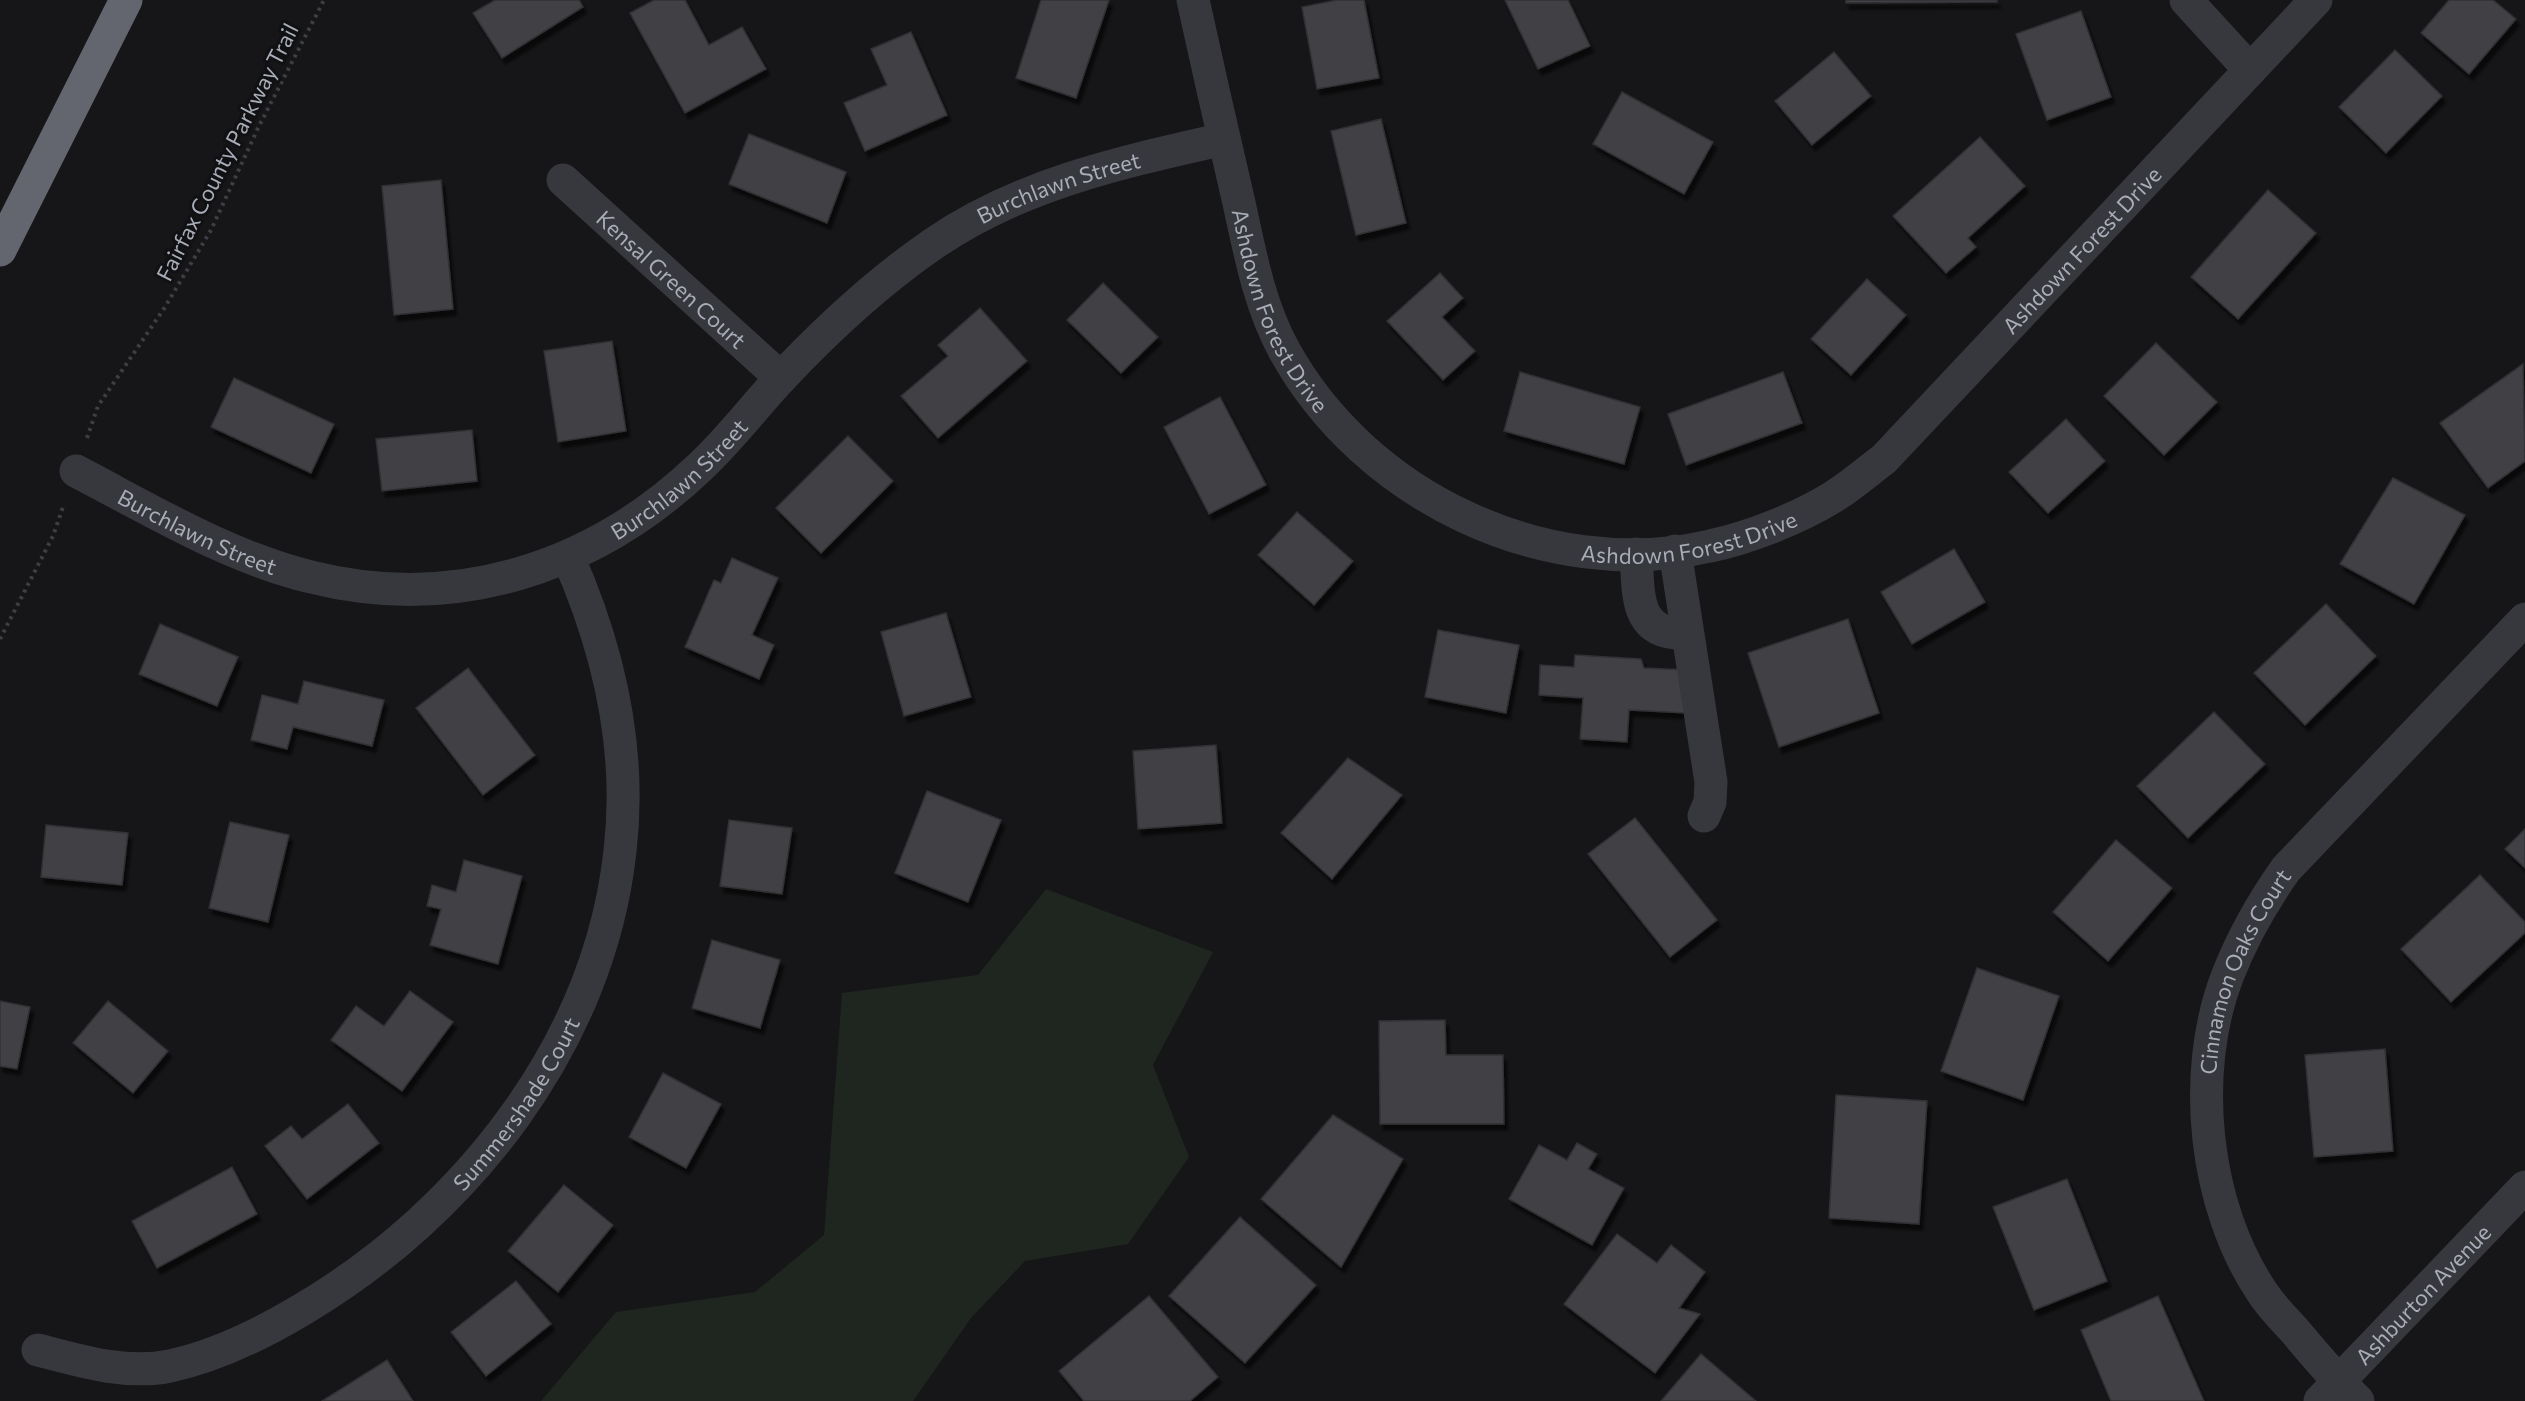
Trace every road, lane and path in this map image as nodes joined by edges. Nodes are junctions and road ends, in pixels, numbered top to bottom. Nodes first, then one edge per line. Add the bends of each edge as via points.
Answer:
1 (126, 0) edge
2 (324, 0) edge
3 (1193, 0) edge
4 (2186, 0) edge
5 (2316, 0) edge
6 (2250, 70) junction
7 (1224, 139) junction
8 (563, 180) dead end
9 (0, 250) edge
10 (781, 378) junction
11 (76, 471) junction
12 (1675, 551) junction
13 (1636, 554) junction
14 (568, 557) junction
15 (2525, 619) edge
16 (1687, 633) junction
17 (0, 639) edge
18 (1704, 816) dead end
19 (2525, 1186) edge
20 (38, 1350) dead end
21 (2339, 1395) edge

1 - 9 highway
2 - 11 path, Fairfax County Parkway Trail via 211,230 165,308 98,406
3 - 7 street, Ashdown Forest Drive
4 - 6 street
5 - 6 street, Ashdown Forest Drive
6 - 12 street, Ashdown Forest Drive via 1884,459 1833,498 1765,529 1710,547
7 - 10 street, Burchlawn Street via 1073,176 1002,204 935,243 874,288
7 - 13 street, Ashdown Forest Drive via 1260,294 1284,350 1318,402 1357,445 1408,486 1465,518 1523,539 1581,551
8 - 10 street, Kensal Green Court
10 - 14 street, Burchlawn Street via 702,465 658,505 615,534
11 - 14 street, Burchlawn Street via 244,555 310,577 368,588 426,590 488,582
11 - 17 path, Fairfax County Parkway Trail via 53,536
12 - 13 street, Ashdown Forest Drive
12 - 16 street
13 - 16 street via 1640,601 1647,621 1660,629
14 - 20 street, Summershade Court via 589,606 609,673 621,745 620,852 607,922 585,990 559,1044 513,1120 475,1169 412,1231 340,1287 274,1326 168,1366 131,1369
15 - 21 street, Cinnamon Oaks Court via 2286,869 2257,911 2227,978 2211,1034 2206,1095 2210,1154 2224,1212 2262,1293
16 - 18 street via 1711,782 1710,802
19 - 21 street, Ashburton Avenue

